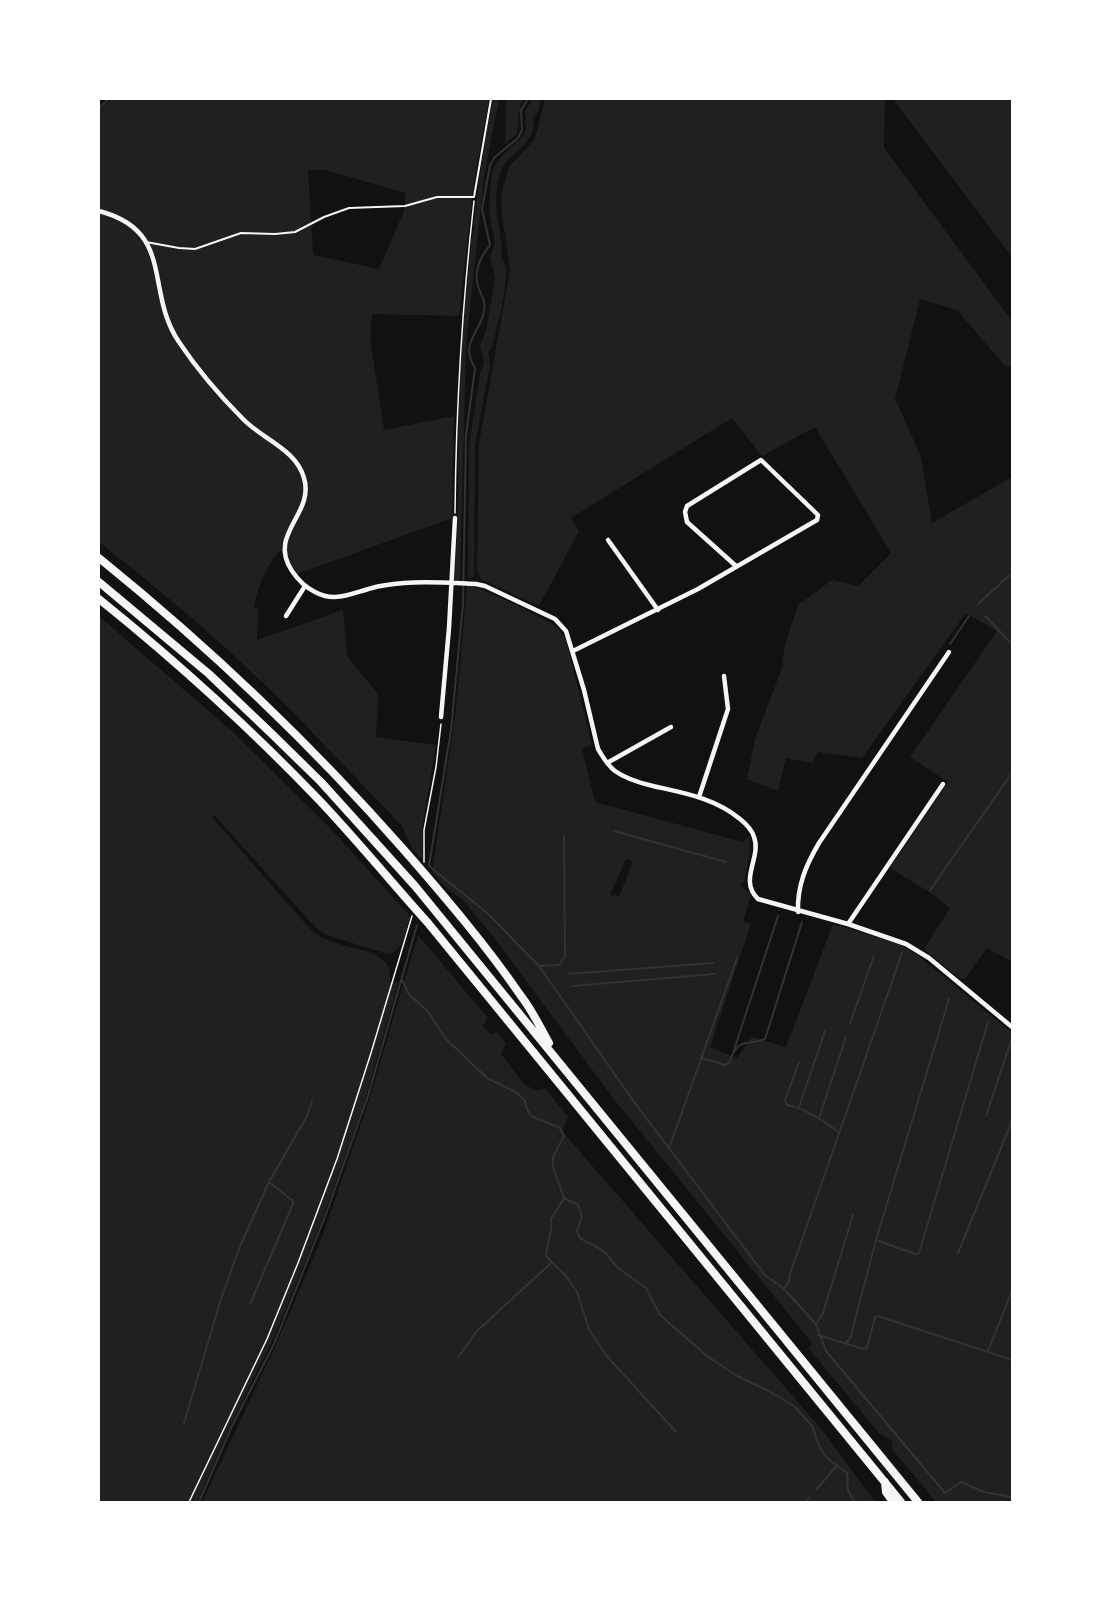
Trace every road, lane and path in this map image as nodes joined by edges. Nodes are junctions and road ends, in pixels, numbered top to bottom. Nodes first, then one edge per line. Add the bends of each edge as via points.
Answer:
1 (491, 99) edge
2 (474, 197) junction
3 (99, 212) edge
4 (146, 242) junction
5 (455, 518) joint
6 (608, 540) dead end
7 (99, 558) edge
8 (736, 566) junction
9 (99, 582) edge
10 (453, 583) junction
11 (305, 586) junction
12 (99, 599) edge
13 (658, 610) junction
14 (286, 616) dead end
15 (573, 651) junction
16 (949, 652) dead end
17 (724, 676) dead end
18 (441, 717) joint
19 (671, 727) dead end
20 (607, 763) junction
21 (943, 784) dead end
22 (699, 796) junction
23 (421, 864) junction
24 (798, 912) junction
25 (412, 919) dead end
26 (848, 924) junction
27 (1012, 1027) edge
28 (561, 1064) junction
29 (885, 1482) junction
30 (189, 1502) edge
31 (893, 1502) edge
32 (901, 1502) edge
33 (918, 1502) edge

1 - 2 lane
2 - 4 lane via 437,197 405,206 349,208 285,234 241,233 195,249
2 - 5 path via 457,393
3 - 4 street via 126,221
4 - 11 street via 167,319 181,345 242,419 290,455 300,468 305,499 288,533 284,551 288,565
5 - 10 street
6 - 13 street
7 - 23 highway via 256,695
8 - 8 street via 687,522 685,512 687,506 762,460 818,515 817,520
8 - 13 street
9 - 28 highway via 209,674 321,782 415,886
10 - 11 street via 383,585 339,598
10 - 15 street via 485,586 555,619 566,631
10 - 18 street
11 - 14 street
12 - 29 highway via 242,723 319,800 428,923
13 - 15 street
15 - 20 street via 598,748
16 - 24 street via 815,851 800,887
17 - 22 street via 728,709
18 - 23 path
19 - 20 street
20 - 22 street via 622,776
21 - 26 street
22 - 24 street via 732,813 754,836 749,883 754,896
23 - 28 highway via 522,997
24 - 26 street
25 - 30 path via 337,1159 302,1253 267,1339
26 - 27 street via 916,950
28 - 33 highway
29 - 31 highway
29 - 32 highway

